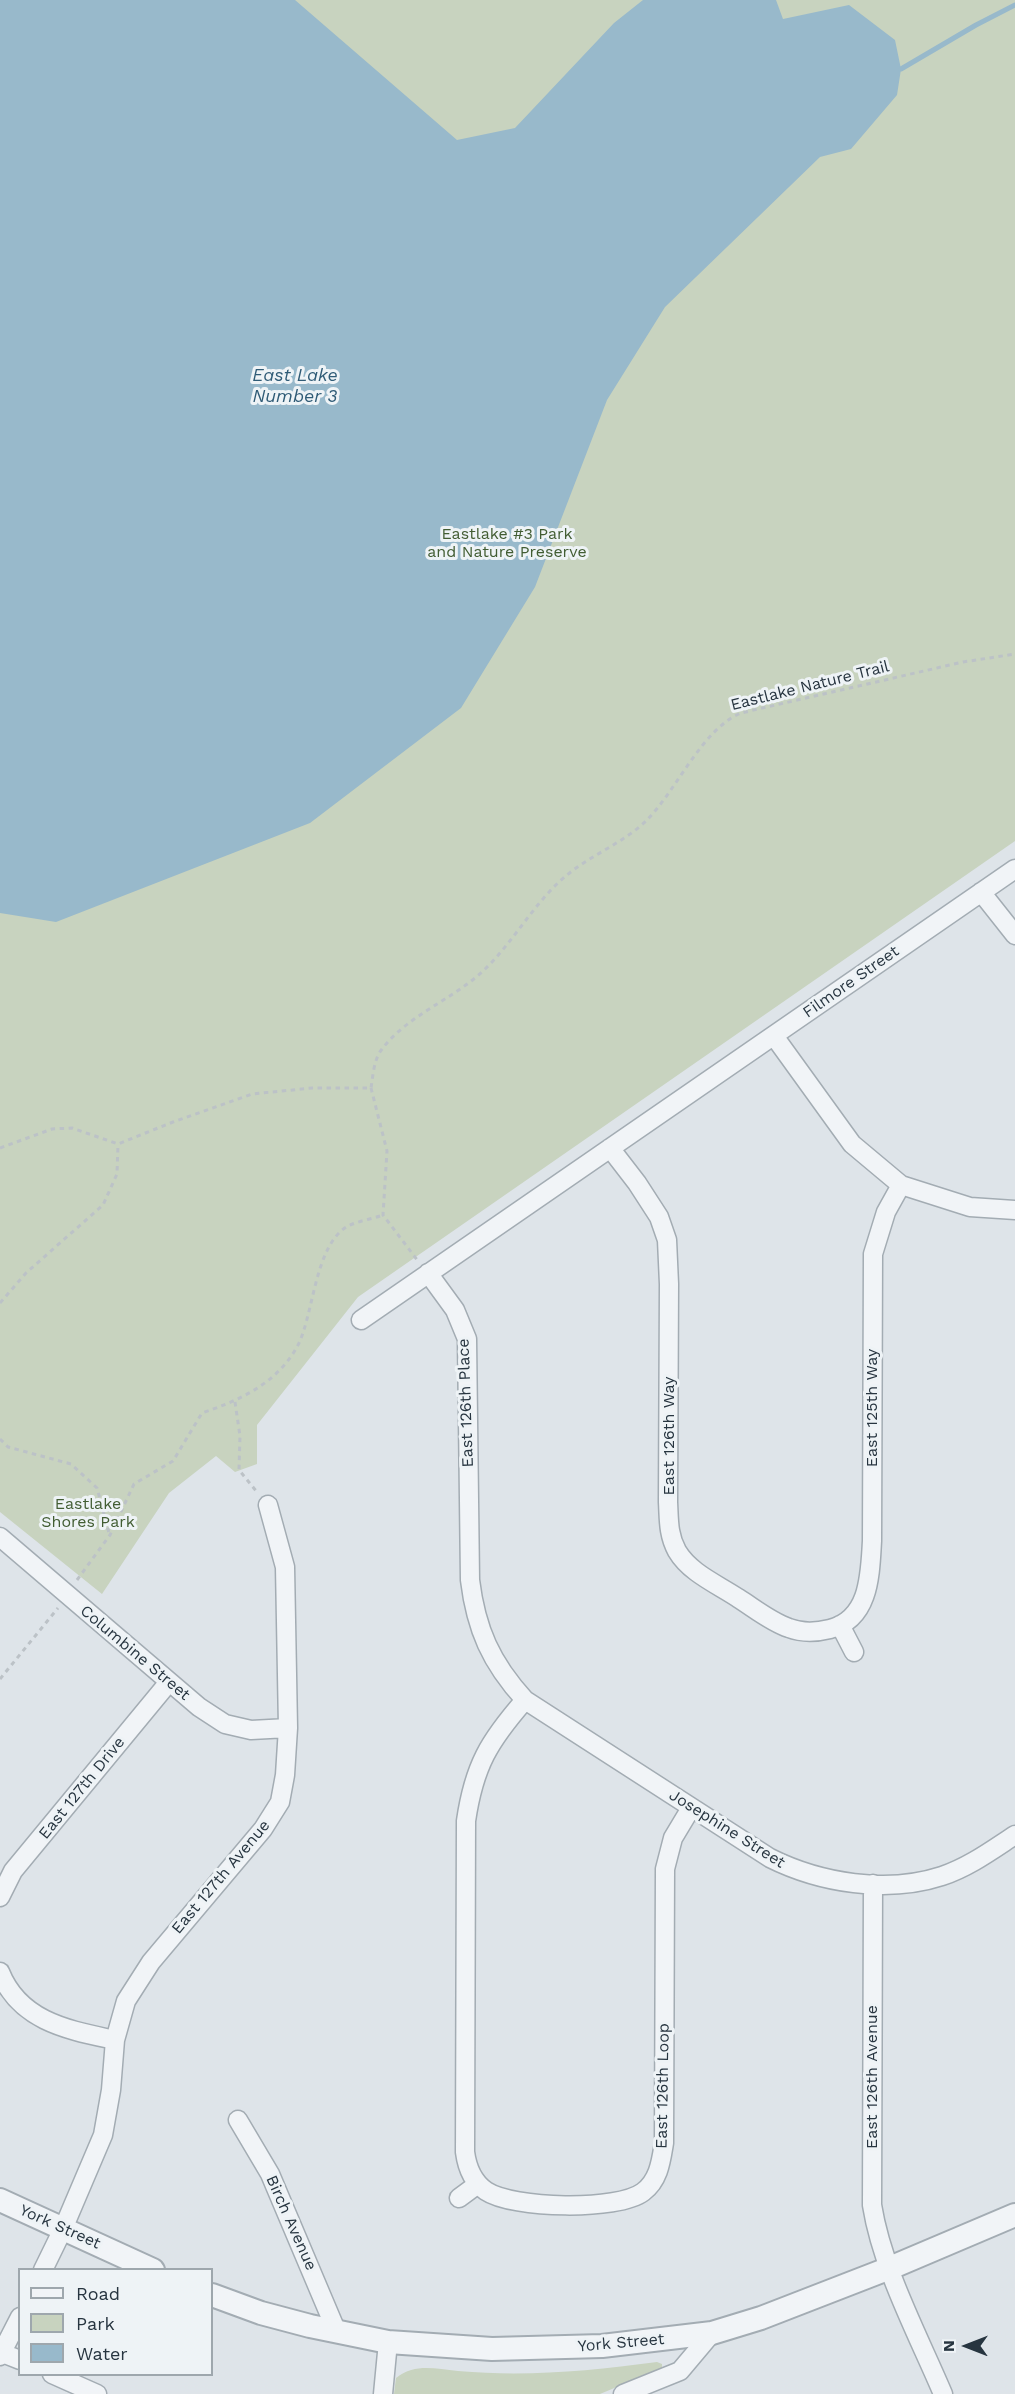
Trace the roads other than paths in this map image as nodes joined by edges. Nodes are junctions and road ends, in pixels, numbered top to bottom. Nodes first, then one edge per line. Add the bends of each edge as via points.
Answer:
1 (1015, 869) edge
2 (981, 892) junction
3 (1015, 935) edge
4 (774, 1036) junction
5 (610, 1148) junction
6 (901, 1185) junction
7 (1015, 1210) edge
8 (428, 1273) junction
9 (361, 1320) dead end
10 (268, 1505) road end
11 (2, 1542) edge
12 (840, 1625) junction
13 (854, 1652) dead end
14 (169, 1682) junction
15 (525, 1700) junction
16 (288, 1728) junction
17 (691, 1808) junction
18 (1015, 1835) edge
19 (873, 1884) junction
20 (0, 1897) edge
21 (3, 1986) edge
22 (115, 2040) junction
23 (238, 2120) dead end
24 (477, 2184) junction
25 (459, 2198) dead end
26 (0, 2200) edge
27 (1015, 2215) edge
28 (63, 2229) junction
29 (44, 2268) edge
30 (149, 2268) edge
31 (890, 2268) junction
32 (213, 2295) edge
33 (18, 2321) edge
34 (336, 2330) junction
35 (712, 2333) junction
36 (388, 2342) junction
37 (1, 2354) edge
38 (18, 2359) edge
39 (56, 2376) edge
40 (97, 2394) edge
41 (383, 2394) edge
42 (622, 2394) edge
43 (943, 2394) edge

1 - 2 street, Filmore Street
2 - 3 street
2 - 4 street, Filmore Street
4 - 5 street, Filmore Street
4 - 6 street via 852,1144
5 - 8 street
5 - 12 street, East 126th Way via 638,1183 659,1217 667,1240 668,1502 671,1537 677,1550 694,1570 782,1625 802,1631 822,1631
6 - 7 street via 970,1207
6 - 12 street, East 125th Way via 886,1212 873,1254 870,1576 860,1607
8 - 9 street
8 - 15 street, East 126th Place via 455,1310 467,1339 473,1609 494,1661
10 - 16 street, East 127th Avenue via 285,1567
11 - 14 street, Columbine Street
12 - 13 street
14 - 16 street, Columbine Street via 225,1724 251,1730
14 - 20 street, East 127th Drive via 13,1871
15 - 17 street, Josephine Street
15 - 24 street via 503,1725 478,1766 466,1821 464,2127 467,2164
16 - 22 street, East 127th Avenue via 282,1791 273,1814 151,1962 120,2017
17 - 19 street, Josephine Street via 790,1868 845,1882
17 - 24 street, East 126th Loop via 673,1838 665,1869 664,2143 657,2174 632,2199 609,2204 523,2204 498,2197
18 - 19 street, Josephine Street via 971,1864 942,1876
19 - 31 street, East 126th Avenue via 872,2205 876,2232
21 - 22 street via 55,2026
22 - 28 street, East 127th Avenue via 107,2123
23 - 34 street, Birch Avenue via 270,2174
24 - 25 street
26 - 28 street, York Street
27 - 31 street, York Street
28 - 29 street
28 - 30 street, York Street
31 - 35 street, York Street
31 - 43 street, East 126th Avenue
32 - 34 street, York Street via 261,2313
33 - 37 street
34 - 36 street, York Street
35 - 36 street, York Street via 602,2346 529,2349
35 - 42 street via 680,2371
36 - 41 street
37 - 38 street
39 - 40 street

